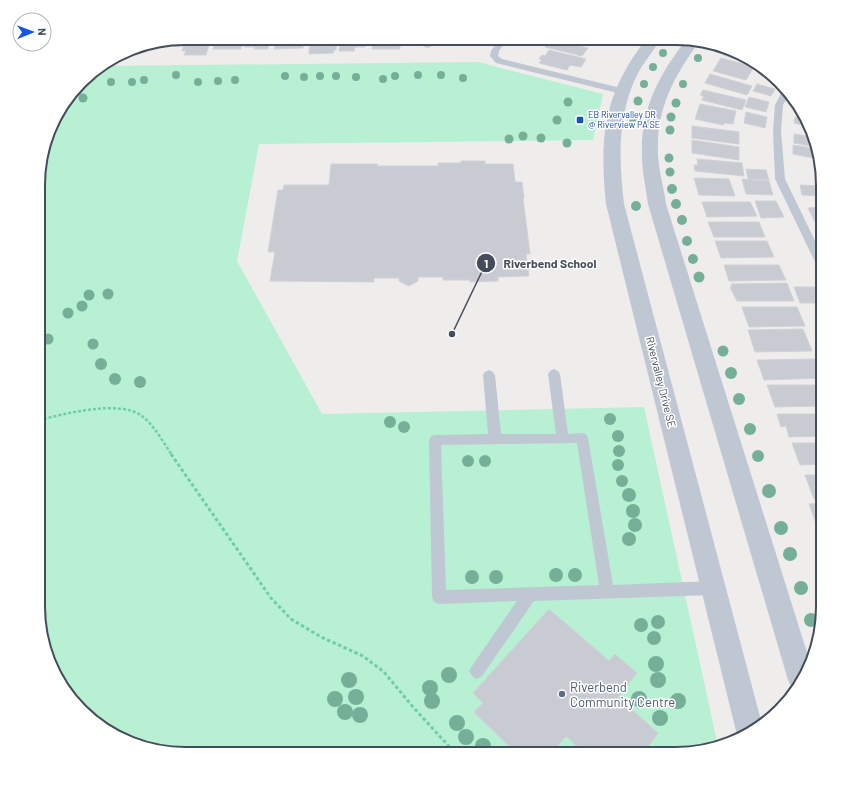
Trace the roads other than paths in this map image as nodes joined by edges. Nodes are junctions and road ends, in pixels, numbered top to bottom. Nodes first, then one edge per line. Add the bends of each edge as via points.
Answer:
1 (499, 45) edge
2 (649, 45) edge
3 (689, 45) edge
4 (622, 91) junction
5 (784, 96) edge
6 (816, 254) edge
7 (554, 374) dead end
8 (489, 375) dead end
9 (563, 439) junction
10 (495, 440) junction
11 (713, 588) junction
12 (607, 592) junction
13 (530, 594) junction
14 (477, 671) dead end
15 (800, 673) edge
16 (749, 726) edge

1 - 4 lane via 494,56 500,61
2 - 4 street, Rivervalley Drive SE
3 - 15 street via 670,71 655,108 650,157 657,204
4 - 11 street, Rivervalley Drive SE via 614,119 610,152 615,204
5 - 6 lane via 779,105 777,131 780,179
7 - 9 lane
8 - 10 lane
9 - 10 lane
9 - 12 lane via 582,438
10 - 13 lane via 435,440 439,597
11 - 12 lane
11 - 16 street, Rivervalley Drive SE
12 - 13 lane
13 - 14 lane

